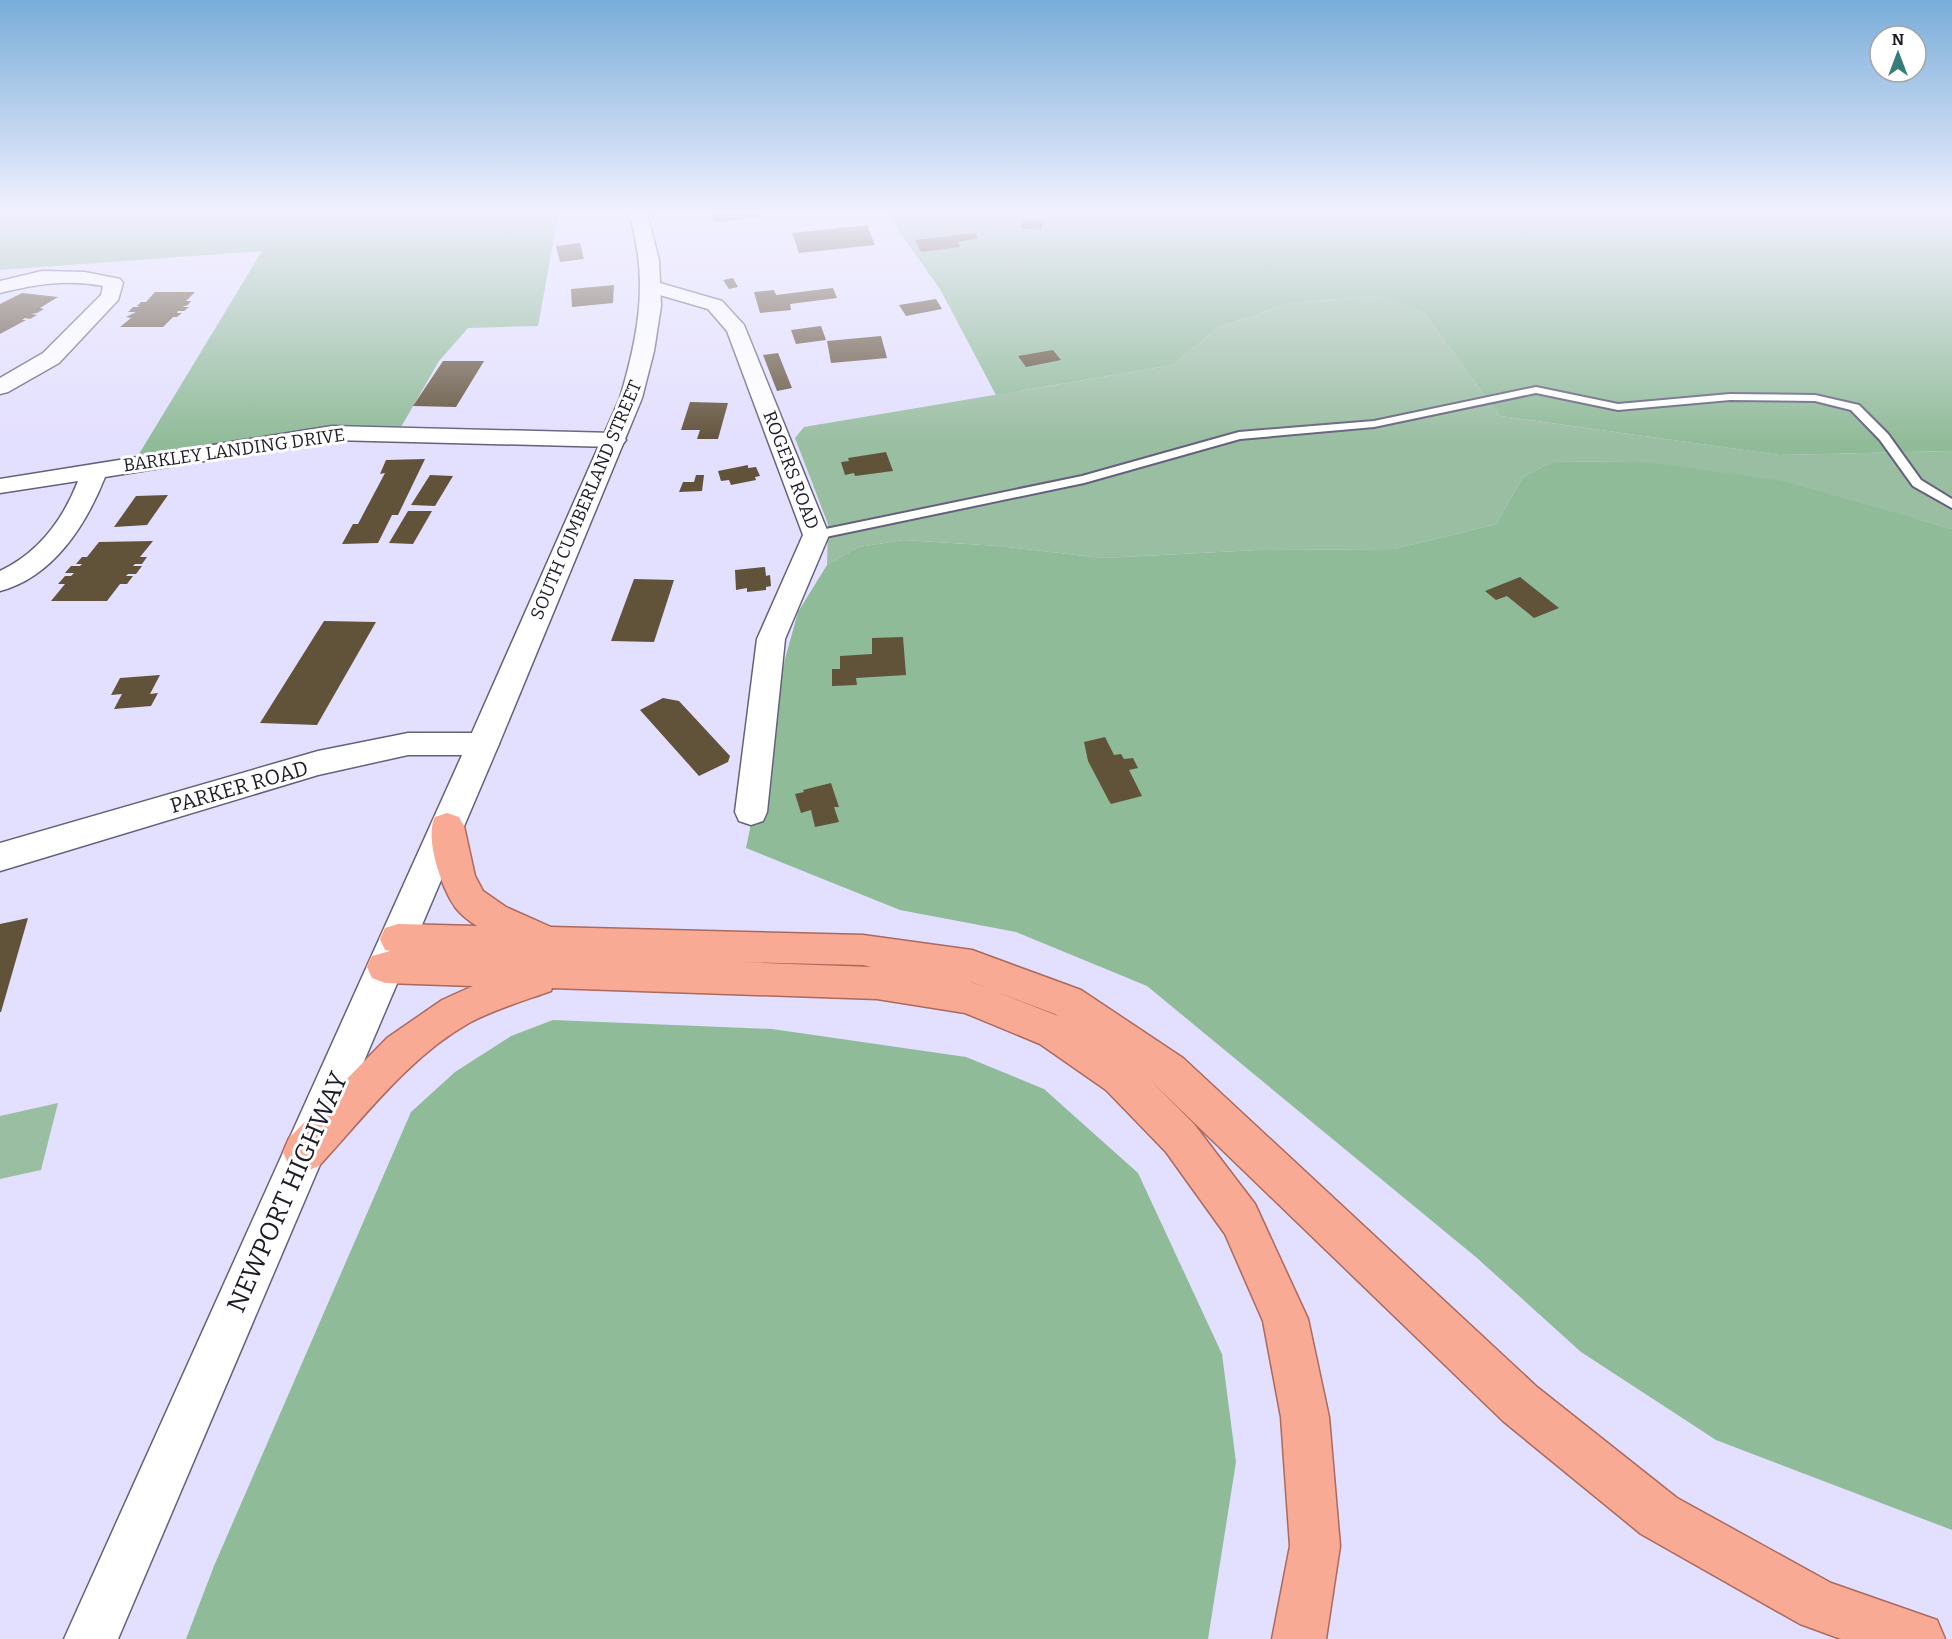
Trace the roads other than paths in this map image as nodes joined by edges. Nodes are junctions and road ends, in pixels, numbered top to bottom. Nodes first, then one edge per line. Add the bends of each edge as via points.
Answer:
1 (112, 289) edge
2 (653, 289) edge
3 (661, 289) edge
4 (0, 387) edge
5 (614, 440) junction
6 (95, 470) junction
7 (0, 486) edge
8 (1952, 504) edge
9 (816, 535) junction
10 (0, 582) edge
11 (483, 744) junction
12 (751, 812) dead end
13 (447, 826) junction
14 (0, 857) edge
15 (391, 953) junction
16 (560, 958) junction
17 (304, 1152) junction
18 (91, 1639) edge
19 (1299, 1639) edge
20 (1918, 1639) edge

1 - 4 street via 111,296 51,358
2 - 5 street, SOUTH CUMBERLAND STREET via 639,371
3 - 9 street, ROGERS ROAD via 714,305 736,329
5 - 6 street, BARKLEY LANDING DRIVE via 332,433
5 - 11 street, SOUTH CUMBERLAND STREET
6 - 7 street, BARKLEY LANDING DRIVE
6 - 10 street via 74,521 50,549
8 - 9 lane via 1917,483 1884,437 1855,407 1815,398 1730,397 1618,407 1536,390 1374,424 1239,436 1084,479
9 - 12 street, ROGERS ROAD via 771,639
11 - 13 street, NEWPORT HIGHWAY
11 - 14 street, PARKER ROAD via 408,744 318,763
13 - 15 street, NEWPORT HIGHWAY
13 - 16 highway via 457,874 470,901
15 - 16 highway
15 - 17 street, NEWPORT HIGHWAY
16 - 17 highway via 455,1012 401,1050
16 - 19 highway via 877,983 967,997 1054,1032 1120,1077 1180,1138 1240,1219 1285,1319 1305,1417 1315,1546
16 - 20 highway via 863,950 972,966 1068,1002 1169,1071 1520,1404 1659,1516 1819,1605
17 - 18 street, NEWPORT HIGHWAY

